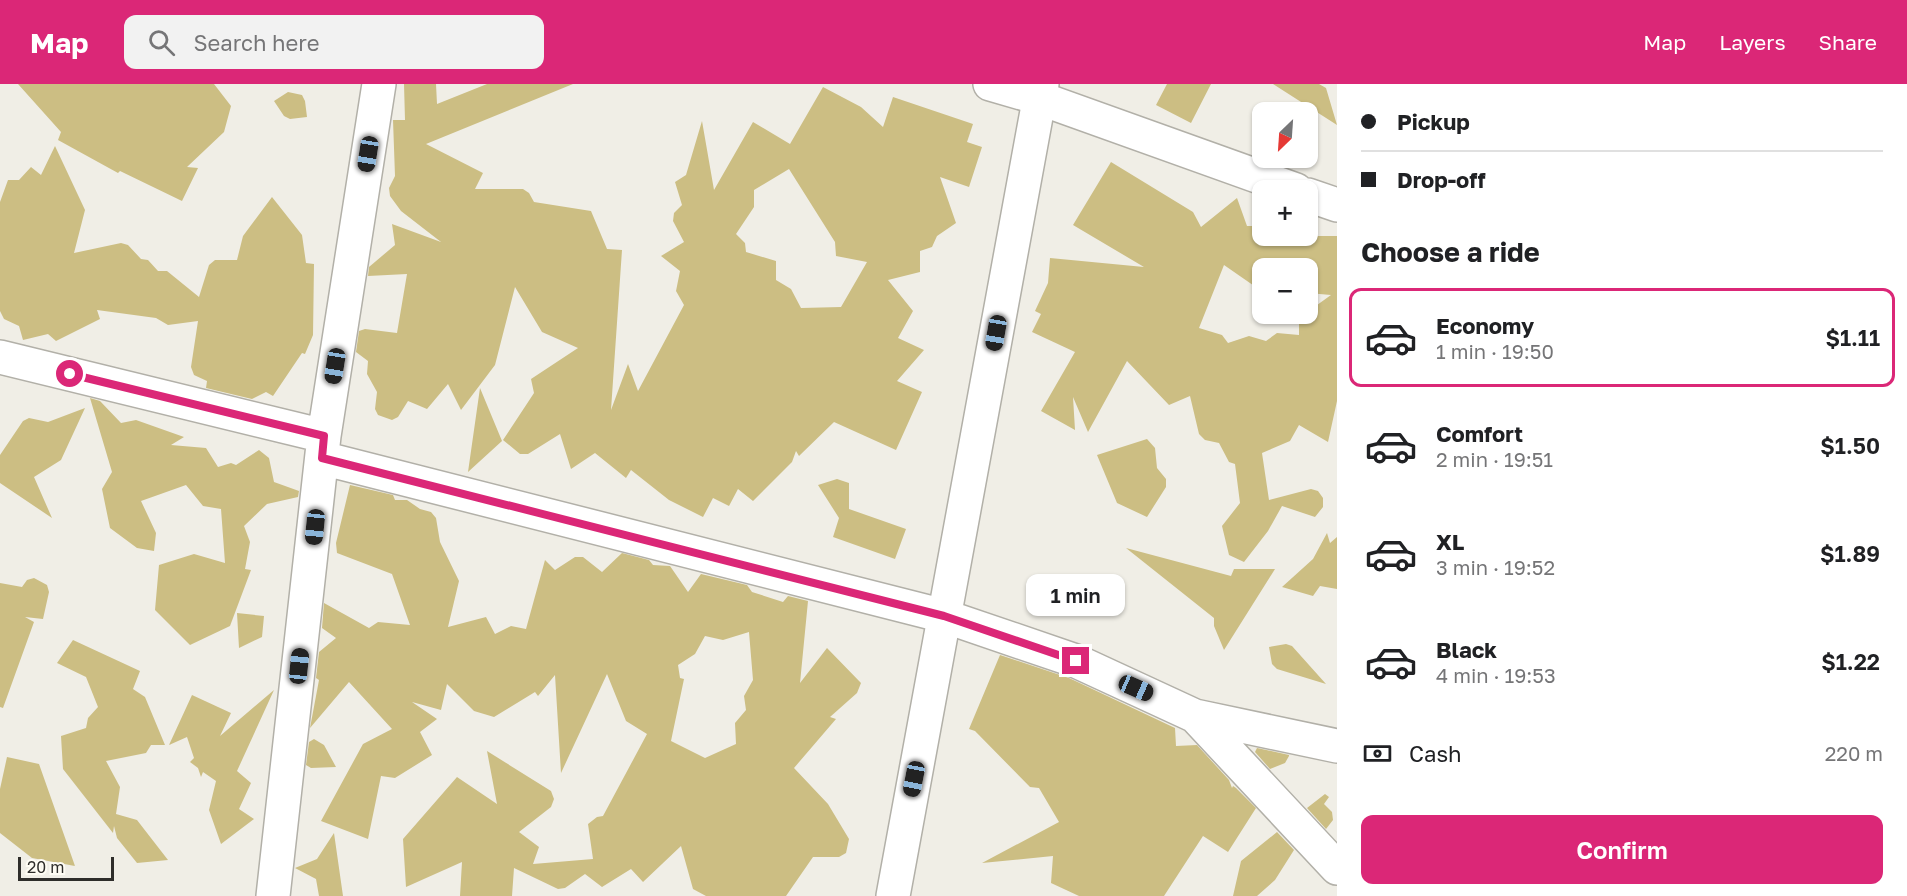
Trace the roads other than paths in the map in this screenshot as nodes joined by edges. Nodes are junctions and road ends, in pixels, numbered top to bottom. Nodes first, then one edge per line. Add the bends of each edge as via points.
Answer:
1 (379, 84) edge
2 (990, 84) edge
3 (1041, 91) edge
4 (1270, 180) edge
5 (1318, 198) edge
6 (1337, 205) edge
7 (0, 357) edge
8 (323, 447) junction
9 (944, 616) junction
10 (1195, 716) junction
11 (1337, 746) edge
12 (1337, 868) edge
13 (273, 896) edge
14 (893, 896) edge

1 - 8 main road
2 - 3 main road
3 - 4 main road
3 - 9 main road
5 - 6 main road
7 - 8 main road
8 - 9 main road
8 - 13 main road
9 - 10 main road via 1076,661
9 - 14 main road
10 - 11 main road
10 - 12 main road

